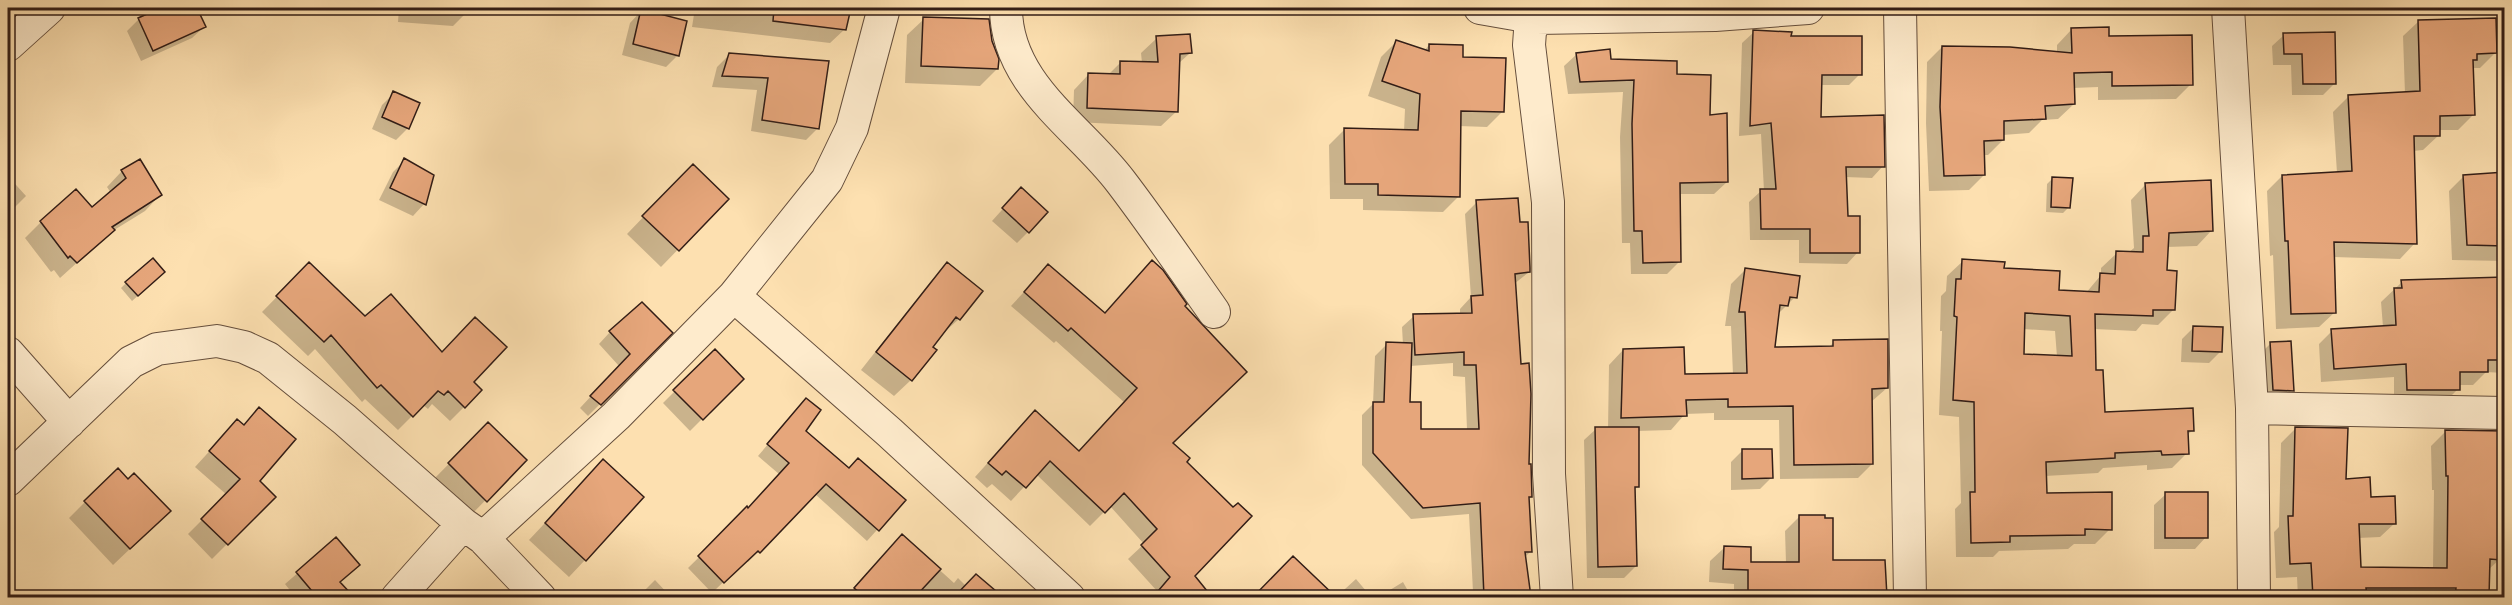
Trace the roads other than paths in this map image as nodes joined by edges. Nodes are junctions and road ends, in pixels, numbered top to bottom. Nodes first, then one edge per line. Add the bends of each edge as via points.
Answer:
1 (49, 8) edge
2 (884, 8) edge
3 (1006, 8) edge
4 (1480, 8) edge
5 (1808, 8) edge
6 (1900, 8) edge
7 (2228, 8) edge
8 (1714, 11) edge
9 (1537, 18) junction
10 (8, 45) edge
11 (734, 296) junction
12 (1214, 312) dead end
13 (8, 353) edge
14 (2252, 408) junction
15 (2505, 413) edge
16 (69, 422) junction
17 (8, 480) edge
18 (473, 531) junction
19 (397, 597) edge
20 (540, 597) edge
21 (1069, 597) edge
22 (1557, 597) edge
23 (1910, 597) edge
24 (2254, 597) edge

1 - 10 street
2 - 11 street via 852,128 827,180
3 - 12 street via 1012,43 1023,72 1120,180
4 - 9 street
5 - 8 street
6 - 23 street
7 - 14 street
8 - 9 street
9 - 22 street via 1529,45 1548,202 1549,474
11 - 18 street via 616,416
11 - 21 street
13 - 16 street
14 - 15 street
14 - 24 street
16 - 17 street
16 - 18 street via 131,362 157,349 217,341 244,348 268,358
18 - 19 street
18 - 20 street

